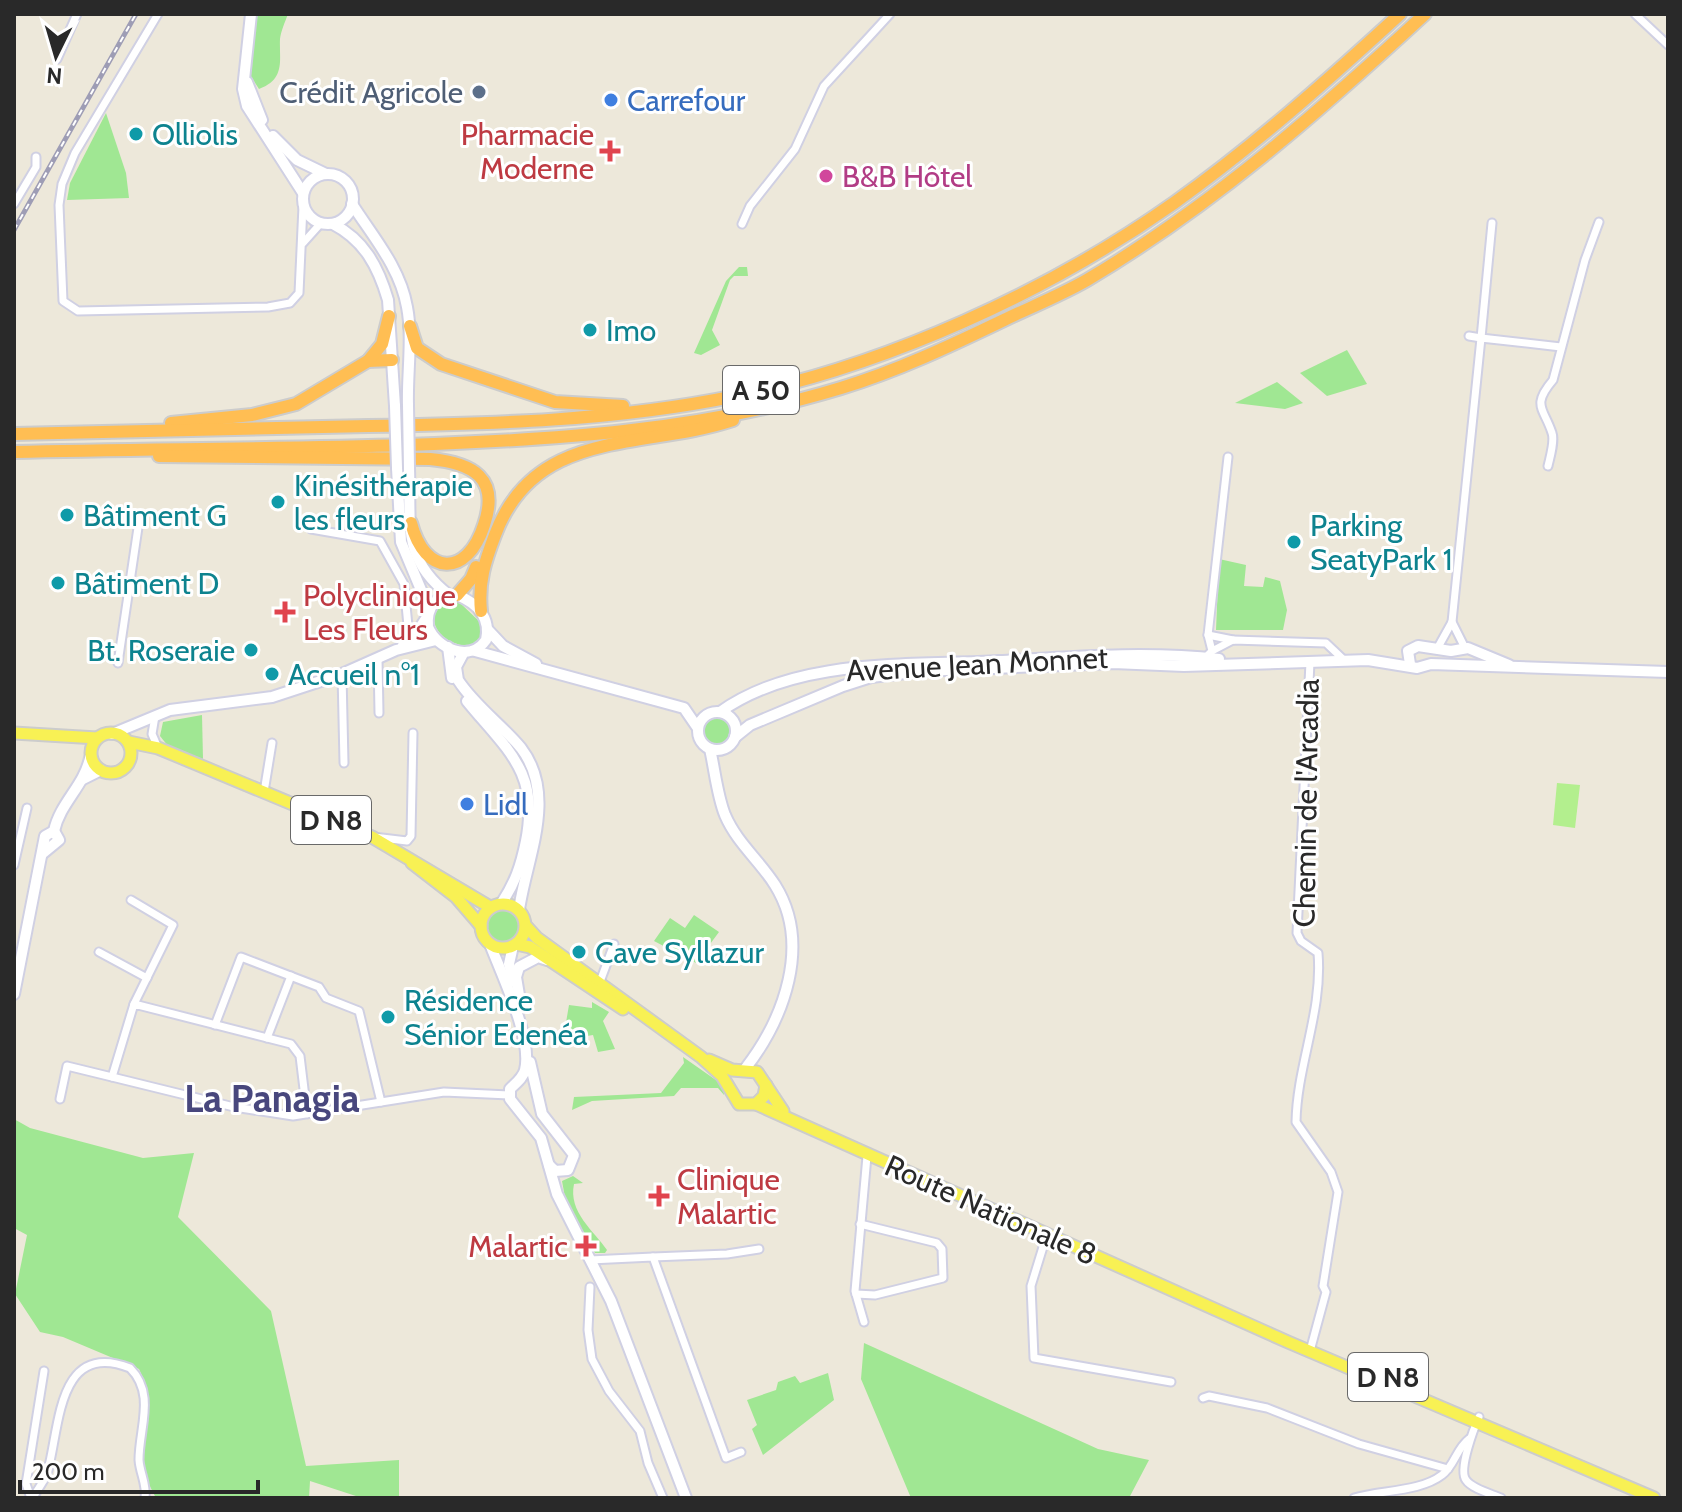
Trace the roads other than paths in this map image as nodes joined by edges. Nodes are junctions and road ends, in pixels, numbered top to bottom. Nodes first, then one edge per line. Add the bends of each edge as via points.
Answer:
1 (77, 14) edge
2 (158, 14) edge
3 (251, 14) edge
4 (890, 14) edge
5 (1400, 14) edge
6 (1425, 14) edge
7 (1635, 14) edge
8 (1668, 45) edge
9 (57, 59) dead end
10 (244, 74) junction
11 (36, 157) dead end
12 (326, 174) junction
13 (303, 193) junction
14 (14, 204) edge
15 (352, 204) junction
16 (303, 206) junction
17 (1599, 222) dead end
18 (321, 223) junction
19 (1492, 223) dead end
20 (333, 224) junction
21 (742, 224) dead end
22 (302, 245) junction
23 (389, 316) junction
24 (410, 326) junction
25 (1469, 336) dead end
26 (1481, 338) junction
27 (1561, 347) junction
28 (392, 360) junction
29 (368, 361) junction
30 (408, 376) junction
31 (738, 396) junction
32 (790, 401) junction
33 (30, 433) junction
34 (14, 434) edge
35 (108, 450) junction
36 (14, 452) edge
37 (1228, 457) dead end
38 (1548, 466) dead end
39 (490, 494) junction
40 (140, 514) dead end
41 (411, 523) junction
42 (311, 529) dead end
43 (453, 595) junction
44 (481, 611) junction
45 (428, 613) junction
46 (1452, 622) junction
47 (488, 630) junction
48 (417, 632) junction
49 (1208, 635) junction
50 (1233, 640) junction
51 (431, 641) junction
52 (448, 647) junction
53 (396, 650) junction
54 (1436, 650) junction
55 (1408, 651) junction
56 (1469, 651) junction
57 (470, 652) junction
58 (1205, 658) junction
59 (378, 659) junction
60 (1368, 660) junction
61 (1345, 661) junction
62 (1310, 662) junction
63 (118, 663) dead end
64 (1410, 664) junction
65 (1471, 666) junction
66 (1525, 669) junction
67 (552, 671) junction
68 (1668, 672) edge
69 (342, 674) junction
70 (671, 704) junction
71 (715, 712) junction
72 (379, 713) dead end
73 (156, 715) junction
74 (142, 721) junction
75 (697, 727) junction
76 (14, 733) edge
77 (413, 733) dead end
78 (112, 734) junction
79 (72, 735) junction
80 (735, 737) junction
81 (97, 738) junction
82 (272, 743) dead end
83 (130, 748) junction
84 (158, 748) junction
85 (726, 748) junction
86 (710, 749) junction
87 (90, 754) junction
88 (344, 763) dead end
89 (101, 770) junction
90 (83, 779) junction
91 (717, 782) junction
92 (264, 792) junction
93 (27, 808) dead end
94 (372, 837) junction
95 (396, 850) junction
96 (14, 865) edge
97 (131, 900) dead end
98 (496, 906) junction
99 (519, 910) junction
100 (481, 926) junction
101 (526, 926) junction
102 (490, 944) junction
103 (614, 944) dead end
104 (514, 945) junction
105 (99, 952) dead end
106 (549, 961) junction
107 (16, 969) edge
108 (291, 976) junction
109 (147, 978) junction
110 (597, 989) junction
111 (14, 994) edge
112 (520, 1003) junction
113 (134, 1004) junction
114 (215, 1025) junction
115 (267, 1038) junction
116 (762, 1047) junction
117 (701, 1057) junction
118 (743, 1070) junction
119 (112, 1077) junction
120 (763, 1080) junction
121 (517, 1082) junction
122 (534, 1088) junction
123 (729, 1089) junction
124 (509, 1095) junction
125 (60, 1099) dead end
126 (381, 1102) junction
127 (756, 1104) junction
128 (307, 1114) junction
129 (785, 1114) junction
130 (867, 1156) junction
131 (549, 1165) junction
132 (562, 1171) junction
133 (557, 1194) junction
134 (860, 1224) junction
135 (1047, 1234) junction
136 (759, 1249) dead end
137 (653, 1257) junction
138 (590, 1260) junction
139 (590, 1287) dead end
140 (856, 1294) junction
141 (864, 1322) dead end
142 (1311, 1347) junction
143 (44, 1371) dead end
144 (1171, 1382) dead end
145 (1203, 1398) dead end
146 (1477, 1420) junction
147 (1469, 1439) junction
148 (741, 1452) dead end
149 (1448, 1469) junction
150 (32, 1498) edge
151 (145, 1498) edge
152 (663, 1498) edge
153 (686, 1498) edge
154 (1354, 1498) edge
155 (1501, 1498) edge
156 (1654, 1498) edge

1 - 9 street
2 - 22 street via 62,184 63,301 78,311 281,305 299,293
3 - 10 main road
4 - 21 street via 824,86 795,149
5 - 31 highway, A 50 via 1205,180 1080,262 937,332 848,366
6 - 32 highway, A 50 via 1329,103 1208,201 1083,282 891,371
7 - 8 street
10 - 12 main road via 261,118 277,141 297,160
10 - 13 main road via 247,106
11 - 14 street via 36,167
12 - 13 main road via 309,182
12 - 15 main road via 347,183
13 - 16 main road
15 - 20 main road
15 - 24 main road via 395,270
16 - 18 main road
16 - 22 street
17 - 27 street
18 - 20 main road
18 - 22 street
19 - 26 street
20 - 23 main road via 356,237 370,257 384,285
23 - 28 main road
23 - 29 highway via 382,344
24 - 30 main road
24 - 31 highway via 417,348 441,364 555,402 616,406
25 - 26 street
26 - 27 street
26 - 46 street
27 - 38 street via 1540,406 1553,434
28 - 29 highway
28 - 30 main road
28 - 45 main road, bridge via 401,542
29 - 33 highway via 279,409 222,419
30 - 41 main road, bridge
31 - 33 highway, A 50 via 567,420
32 - 35 highway, A 50 via 688,423 569,437
32 - 44 highway via 714,426 578,453 538,471 504,511 481,574
33 - 34 highway, A 50
35 - 36 highway, A 50
35 - 39 highway via 168,457 448,461 473,470
37 - 49 street
39 - 41 highway via 478,543 458,563 428,557
39 - 43 highway via 488,534 471,579
40 - 63 street
41 - 43 main road via 418,564 430,580
42 - 48 street via 380,541 404,584 407,621
43 - 44 main road
43 - 45 main road via 439,598
44 - 47 main road
45 - 48 main road
45 - 51 main road
46 - 54 street
46 - 56 street
47 - 57 main road via 486,640
47 - 67 main road via 503,646
48 - 51 street
48 - 53 main road
49 - 50 street
49 - 58 street
50 - 58 street
50 - 61 street via 1326,643
51 - 52 main road
51 - 53 main road
52 - 57 main road
52 - 98 main road via 456,686 514,756 529,791 530,822 518,878
53 - 59 main road
54 - 55 main road, Avenue Jean Monnet via 1418,646
54 - 56 main road, Avenue Jean Monnet
55 - 60 main road, Avenue Jean Monnet
55 - 64 main road
56 - 65 main road
56 - 66 main road
57 - 67 main road
57 - 99 main road via 456,667 458,680 525,755 537,789 539,816
58 - 62 main road, Avenue Jean Monnet
58 - 71 main road, Avenue Jean Monnet via 1115,655 869,668 792,681
58 - 80 main road, Avenue Jean Monnet via 871,677 750,725
59 - 69 main road
59 - 72 street
60 - 61 main road, Avenue Jean Monnet
60 - 64 main road, Avenue Jean Monnet
61 - 62 main road, Avenue Jean Monnet
62 - 142 street, Chemin de l'Arcadia via 1297,933 1318,953 1320,970 1296,1122 1331,1172 1338,1192 1326,1292
64 - 65 main road, Avenue Jean Monnet
65 - 66 main road
66 - 68 main road
67 - 70 main road
69 - 73 main road via 272,697
69 - 88 street
70 - 71 main road
70 - 75 main road via 690,713
71 - 75 main road
71 - 80 main road via 733,721
73 - 74 main road
73 - 84 street via 152,734
74 - 78 main road
74 - 83 main road
75 - 86 main road via 700,742
76 - 79 main road
77 - 94 street via 411,836 407,841
78 - 81 main road
78 - 83 main road
79 - 81 main road
79 - 87 main road
80 - 85 main road
81 - 87 main road
82 - 92 street
83 - 84 main road, D N8
83 - 89 main road via 123,770
84 - 92 main road, D N8
85 - 86 main road
85 - 91 main road
86 - 91 main road
87 - 89 main road
87 - 90 main road
89 - 90 main road
90 - 107 main road via 54,831 46,833 48,843
91 - 116 main road via 725,815 775,885 793,934 788,982
92 - 94 main road, D N8
93 - 96 street
94 - 95 main road, D N8
95 - 98 main road, D N8
95 - 100 main road, D N8 via 456,897
97 - 109 street via 173,925
98 - 99 main road
98 - 100 main road
99 - 101 main road
100 - 102 main road
101 - 104 main road
101 - 110 main road
102 - 104 main road
102 - 121 main road via 517,1015 526,1065
103 - 110 street
104 - 106 main road via 530,947
104 - 112 main road via 509,964
105 - 109 street
106 - 110 main road
106 - 112 main road via 538,957 519,967
107 - 111 main road
108 - 114 street via 241,957
108 - 115 street
108 - 126 street via 359,1011
109 - 113 street
110 - 117 main road
112 - 122 main road
113 - 114 street
113 - 119 street
114 - 115 street
115 - 128 street via 291,1044 300,1056
116 - 118 main road
116 - 120 main road
117 - 118 main road
117 - 123 main road
118 - 120 main road
118 - 123 main road via 731,1078
119 - 125 street via 67,1066
119 - 128 street via 234,1107
120 - 127 main road via 764,1096
120 - 129 main road, Route Nationale 8 / D N8
121 - 122 main road
121 - 124 main road
122 - 132 main road via 549,1128 574,1155 572,1167
123 - 127 main road via 739,1104
124 - 126 street via 444,1092
124 - 131 main road via 536,1128
126 - 128 street
127 - 129 main road, Route Nationale 8 / D N8
129 - 130 main road, Route Nationale 8 / D N8
130 - 134 street
130 - 135 main road, Route Nationale 8 / D N8
131 - 132 main road
131 - 133 main road
132 - 133 main road
133 - 138 main road
134 - 140 street
134 - 140 street via 937,1243 946,1271 943,1278 889,1292
135 - 142 main road, Route Nationale 8 / D N8
135 - 144 street via 1031,1286 1034,1358
136 - 137 street
137 - 138 street
137 - 148 street via 726,1458
138 - 153 main road via 611,1301
139 - 152 street via 592,1359 640,1431
140 - 141 street
142 - 146 main road, Route Nationale 8 / D N8
143 - 150 street via 26,1484
145 - 149 street via 1267,1408 1335,1436
146 - 147 street
146 - 156 main road, Route Nationale 8 / D N8
147 - 149 street
147 - 155 street via 1463,1476 1467,1483
149 - 154 street via 1430,1481
150 - 151 street via 47,1472 66,1389 78,1372 105,1362 130,1368 143,1389 139,1463

